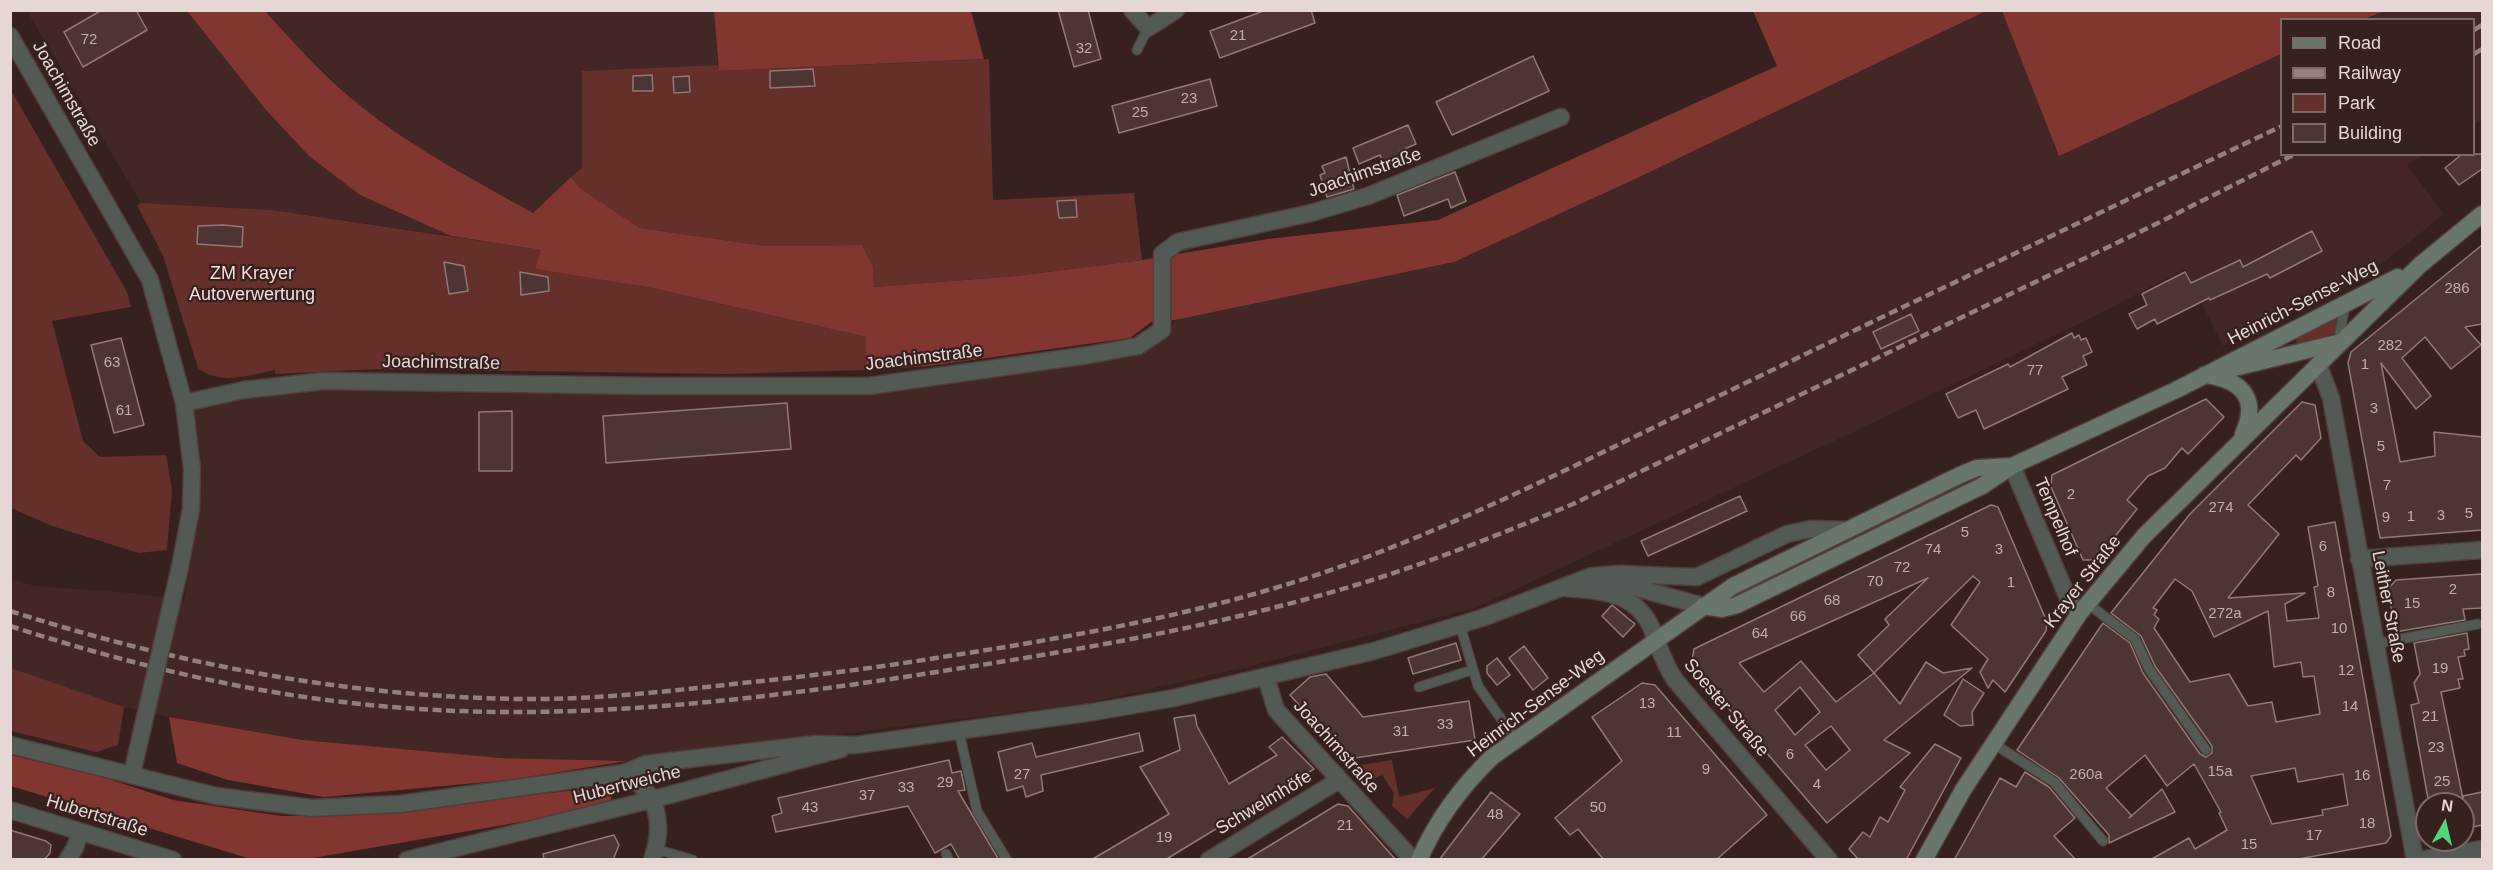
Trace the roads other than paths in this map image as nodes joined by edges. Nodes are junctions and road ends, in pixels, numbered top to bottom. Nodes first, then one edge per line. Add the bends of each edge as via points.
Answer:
1 (1132, 10) edge
2 (1176, 10) edge
3 (1148, 28) junction
4 (10, 36) edge
5 (1137, 51) dead end
6 (1562, 117) dead end
7 (2482, 214) edge
8 (2420, 265) junction
9 (2345, 306) junction
10 (2338, 342) junction
11 (2313, 358) junction
12 (2204, 375) junction
13 (184, 403) junction
14 (2240, 439) junction
15 (2012, 466) junction
16 (1845, 530) junction
17 (2482, 550) edge
18 (2359, 559) junction
19 (1678, 577) joint
20 (1561, 588) junction
21 (1703, 606) junction
22 (2084, 609) junction
23 (2478, 624) dead end
24 (1460, 625) junction
25 (1656, 641) junction
26 (2375, 644) junction
27 (1472, 670) junction
28 (1266, 677) junction
29 (1419, 687) dead end
30 (959, 732) junction
31 (1516, 740) junction
32 (1994, 744) junction
33 (10, 745) edge
34 (856, 745) junction
35 (2206, 750) dead end
36 (624, 773) junction
37 (132, 774) junction
38 (1340, 780) junction
39 (654, 799) junction
40 (10, 810) edge
41 (80, 832) junction
42 (2103, 841) dead end
43 (2482, 849) edge
44 (654, 854) edge
45 (67, 860) edge
46 (173, 860) edge
47 (406, 860) edge
48 (693, 860) edge
49 (1007, 860) edge
50 (1209, 860) edge
51 (1413, 860) edge
52 (1419, 860) edge
53 (1829, 860) edge
54 (1924, 860) edge
55 (2415, 860) edge
56 (2420, 860) edge

1 - 3 street
2 - 3 street
3 - 5 lane
4 - 13 street, Joachimstraße via 150,280
6 - 13 street, Joachimstraße via 1368,196 1311,213 1178,242 1162,254 1162,330 1138,346 869,386 324,381 244,390
7 - 8 main road
8 - 9 main road, Heinrich-Sense-Weg
8 - 10 main road
9 - 10 lane
9 - 12 main road, Heinrich-Sense-Weg
10 - 11 main road, Heinrich-Sense-Weg
11 - 12 main road, Heinrich-Sense-Weg
11 - 14 main road, Krayer Straße
11 - 18 street, Leither Straße via 2331,398
12 - 14 main road via 2230,380 2244,392 2249,413
12 - 15 main road, Heinrich-Sense-Weg
13 - 37 street, Joachimstraße, bridge via 192,469 191,509
14 - 22 main road, Krayer Straße via 2144,536
15 - 16 main road, Heinrich-Sense-Weg via 1977,468
15 - 21 main road, Heinrich-Sense-Weg via 1982,486 1737,605 1722,609
15 - 22 street, Tempelhof via 2068,598
16 - 19 street, Heinrich-Sense-Weg via 1811,529 1787,534 1697,577
16 - 21 main road, Heinrich-Sense-Weg via 1733,585
17 - 18 street
18 - 26 street, Leither Straße
19 - 20 street, Soester Straße via 1592,576
20 - 21 street, Soester Straße via 1626,585
20 - 24 street, Soester Straße
20 - 25 street, Soester Straße via 1608,592 1625,598 1644,616
21 - 25 main road, Heinrich-Sense-Weg
22 - 32 main road, Krayer Straße
22 - 35 lane via 2135,639 2149,669
23 - 26 lane
24 - 27 lane
24 - 28 street, Soester Straße
25 - 31 main road, Heinrich-Sense-Weg
25 - 53 street, Soester Straße via 1675,681
26 - 55 street, Leither Straße
27 - 29 lane
27 - 31 lane via 1478,686
28 - 30 street via 1174,698
28 - 38 street, Joachimstraße via 1276,710
30 - 34 street
30 - 49 lane via 977,811
31 - 52 main road, Heinrich-Sense-Weg via 1471,778 1433,831
32 - 42 lane via 2054,782
32 - 54 main road, Krayer Straße
33 - 37 street
34 - 36 street via 816,744 646,764
34 - 39 street, Hubertweiche
36 - 37 street via 400,804 312,808 216,796
36 - 39 street
38 - 50 street, Schwelmhöfe
38 - 51 street, Joachimstraße
39 - 44 street via 660,825
39 - 47 street, Hubertweiche
40 - 41 street, Hubertstraße
41 - 45 street
41 - 46 street, Hubertstraße
43 - 56 street
44 - 48 lane

